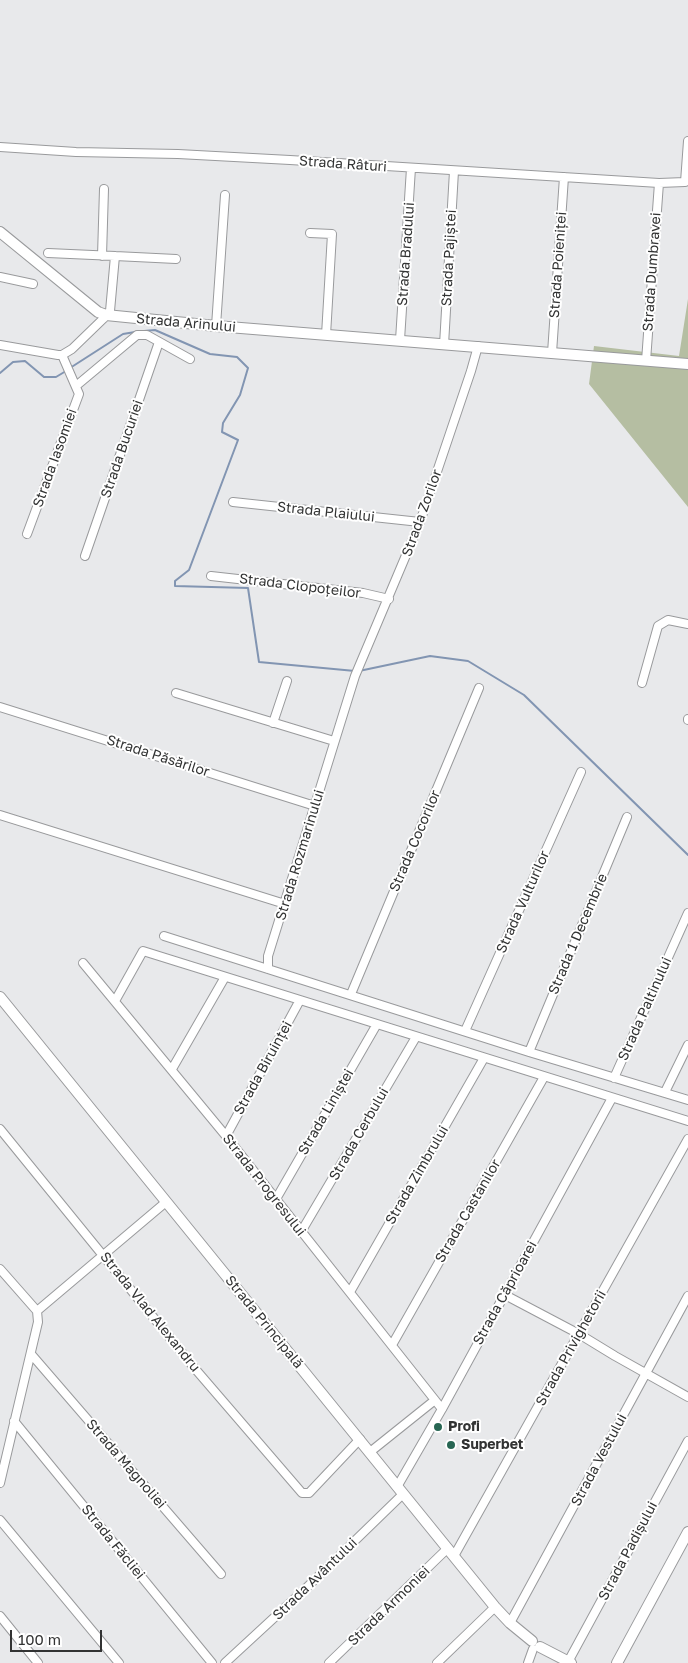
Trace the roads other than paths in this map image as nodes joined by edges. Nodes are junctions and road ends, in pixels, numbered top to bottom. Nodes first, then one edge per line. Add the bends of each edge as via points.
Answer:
1 (688, 141) edge
2 (0, 147) edge
3 (411, 168) junction
4 (454, 171) junction
5 (564, 177) junction
6 (659, 183) junction
7 (104, 189) dead end
8 (224, 195) dead end
9 (0, 232) edge
10 (310, 233) dead end
11 (48, 253) dead end
12 (102, 256) junction
13 (114, 256) junction
14 (176, 259) dead end
15 (0, 277) edge
16 (33, 284) dead end
17 (106, 315) junction
18 (216, 326) junction
19 (326, 335) junction
20 (400, 340) junction
21 (159, 342) junction
22 (0, 345) edge
23 (444, 345) junction
24 (478, 346) junction
25 (552, 353) junction
26 (62, 355) junction
27 (190, 359) dead end
28 (646, 360) junction
29 (688, 364) edge
30 (76, 386) junction
31 (233, 502) dead end
32 (420, 522) junction
33 (27, 534) dead end
34 (85, 556) dead end
35 (211, 576) dead end
36 (389, 599) junction
37 (688, 624) edge
38 (355, 676) joint
39 (287, 681) dead end
40 (642, 683) dead end
41 (479, 688) dead end
42 (176, 694) dead end
43 (0, 707) edge
44 (274, 723) junction
45 (334, 741) junction
46 (581, 772) dead end
47 (315, 806) junction
48 (0, 815) edge
49 (627, 817) dead end
50 (285, 904) junction
51 (688, 913) edge
52 (164, 936) dead end
53 (83, 963) dead end
54 (268, 969) junction
55 (225, 977) junction
56 (351, 994) junction
57 (0, 997) edge
58 (115, 1000) junction
59 (300, 1000) junction
60 (377, 1024) junction
61 (465, 1031) junction
62 (416, 1037) junction
63 (688, 1045) edge
64 (529, 1052) junction
65 (484, 1058) junction
66 (172, 1069) junction
67 (544, 1077) junction
68 (614, 1078) junction
69 (666, 1092) junction
70 (612, 1098) junction
71 (688, 1100) edge
72 (688, 1121) edge
73 (0, 1129) edge
74 (226, 1136) junction
75 (688, 1139) edge
76 (276, 1199) junction
77 (166, 1202) junction
78 (302, 1232) junction
79 (103, 1254) junction
80 (0, 1269) edge
81 (350, 1292) junction
82 (505, 1294) junction
83 (688, 1296) edge
84 (37, 1311) junction
85 (579, 1334) junction
86 (392, 1345) junction
87 (31, 1354) junction
88 (646, 1373) junction
89 (688, 1397) edge
90 (435, 1400) junction
91 (442, 1410) junction
92 (14, 1421) junction
93 (360, 1439) junction
94 (688, 1441) edge
95 (370, 1452) junction
96 (0, 1483) edge
97 (400, 1490) junction
98 (0, 1520) edge
99 (688, 1532) edge
100 (451, 1552) junction
101 (221, 1574) dead end
102 (495, 1608) junction
103 (0, 1616) edge
104 (510, 1624) junction
105 (535, 1646) junction
106 (569, 1662) edge
107 (38, 1663) edge
108 (119, 1663) edge
109 (212, 1663) edge
110 (225, 1663) edge
111 (329, 1663) edge
112 (437, 1663) edge
113 (528, 1663) edge
114 (618, 1663) edge

1 - 6 street, Strada Râturi via 685,182
2 - 3 street, Strada Râturi
3 - 4 street, Strada Râturi
3 - 20 street, Strada Bradului
4 - 5 street, Strada Râturi
4 - 23 street, Strada Pajiștei
5 - 6 street, Strada Râturi
5 - 25 street, Strada Poieniței
6 - 28 street, Strada Dumbravei
7 - 12 street
8 - 18 street
9 - 17 street via 98,312
10 - 19 street via 332,234
11 - 12 street
12 - 13 street
13 - 14 street
13 - 17 street via 111,307
15 - 16 street
17 - 18 street, Strada Arinului
17 - 26 street
18 - 19 street, Strada Arinului
19 - 20 street, Strada Arinului
20 - 23 street, Strada Arinului
21 - 27 street
21 - 30 street via 147,335 137,335
21 - 34 street, Strada Bucuriei
22 - 26 street
23 - 24 street, Strada Arinului
24 - 25 street, Strada Arinului
24 - 32 street, Strada Zorilor
25 - 28 street, Strada Arinului
26 - 30 street
28 - 29 street, Strada Arinului
30 - 33 street, Strada Iasomiei via 79,394
31 - 32 street, Strada Plaiului
32 - 36 street, Strada Zorilor
35 - 36 street, Strada Clopoțeilor via 363,593
36 - 38 street, Strada Zorilor
37 - 40 street via 668,620 658,626
38 - 45 street, Strada Rozmarinului
39 - 44 street
41 - 56 street, Strada Cocorilor
42 - 44 street
43 - 47 street, Strada Păsărilor
44 - 45 street
45 - 47 street, Strada Rozmarinului
46 - 61 street, Strada Vulturilor
47 - 50 street, Strada Rozmarinului
48 - 50 street
49 - 64 street, Strada 1 Decembrie
50 - 54 street, Strada Rozmarinului via 268,956
51 - 68 street, Strada Paltinului
52 - 54 street
53 - 58 street, Strada Progresului
54 - 56 street
55 - 58 street via 143,951
55 - 59 street
55 - 66 street
56 - 61 street
57 - 77 street, Strada Principală
58 - 66 street, Strada Progresului
59 - 60 street
59 - 74 street, Strada Biruinței
60 - 62 street
60 - 76 street, Strada Liniștei
61 - 64 street
62 - 65 street
62 - 78 street, Strada Cerbului
63 - 69 street
64 - 68 street
65 - 67 street
65 - 81 street, Strada Zimbrului
66 - 74 street, Strada Progresului
67 - 70 street
67 - 86 street, Strada Castanilor
68 - 69 street
69 - 71 street
70 - 72 street
70 - 82 street, Strada Căprioarei
73 - 79 street, Strada Vlad Alexandru
74 - 76 street, Strada Progresului
75 - 85 street, Strada Privighetorii
76 - 78 street, Strada Progresului
77 - 79 street
77 - 93 street, Strada Principală
78 - 81 street, Strada Progresului
79 - 84 street
79 - 93 street, Strada Vlad Alexandru via 197,1371 302,1493 309,1493
80 - 84 street
81 - 86 street, Strada Progresului
82 - 85 street
82 - 91 street, Strada Căprioarei
83 - 88 street, Strada Vestului
84 - 87 street via 38,1322
85 - 88 street
85 - 100 street, Strada Privighetorii
86 - 90 street, Strada Progresului
87 - 92 street
87 - 101 street, Strada Magnoliei
88 - 89 street
88 - 104 street, Strada Vestului
90 - 91 street, Strada Progresului
90 - 95 street
91 - 97 street, Strada Căprioarei
92 - 96 street
92 - 109 street, Strada Făcliei
93 - 95 street, Strada Principală
94 - 106 street, Strada Padișului
95 - 97 street, Strada Principală
97 - 100 street, Strada Principală
97 - 110 street, Strada Avântului via 303,1591
98 - 108 street
99 - 114 street
100 - 102 street, Strada Principală
100 - 111 street, Strada Armoniei
102 - 104 street, Strada Principală
102 - 112 street
103 - 107 street
104 - 105 street, Strada Principală
105 - 106 street, Strada Principală
105 - 113 street

